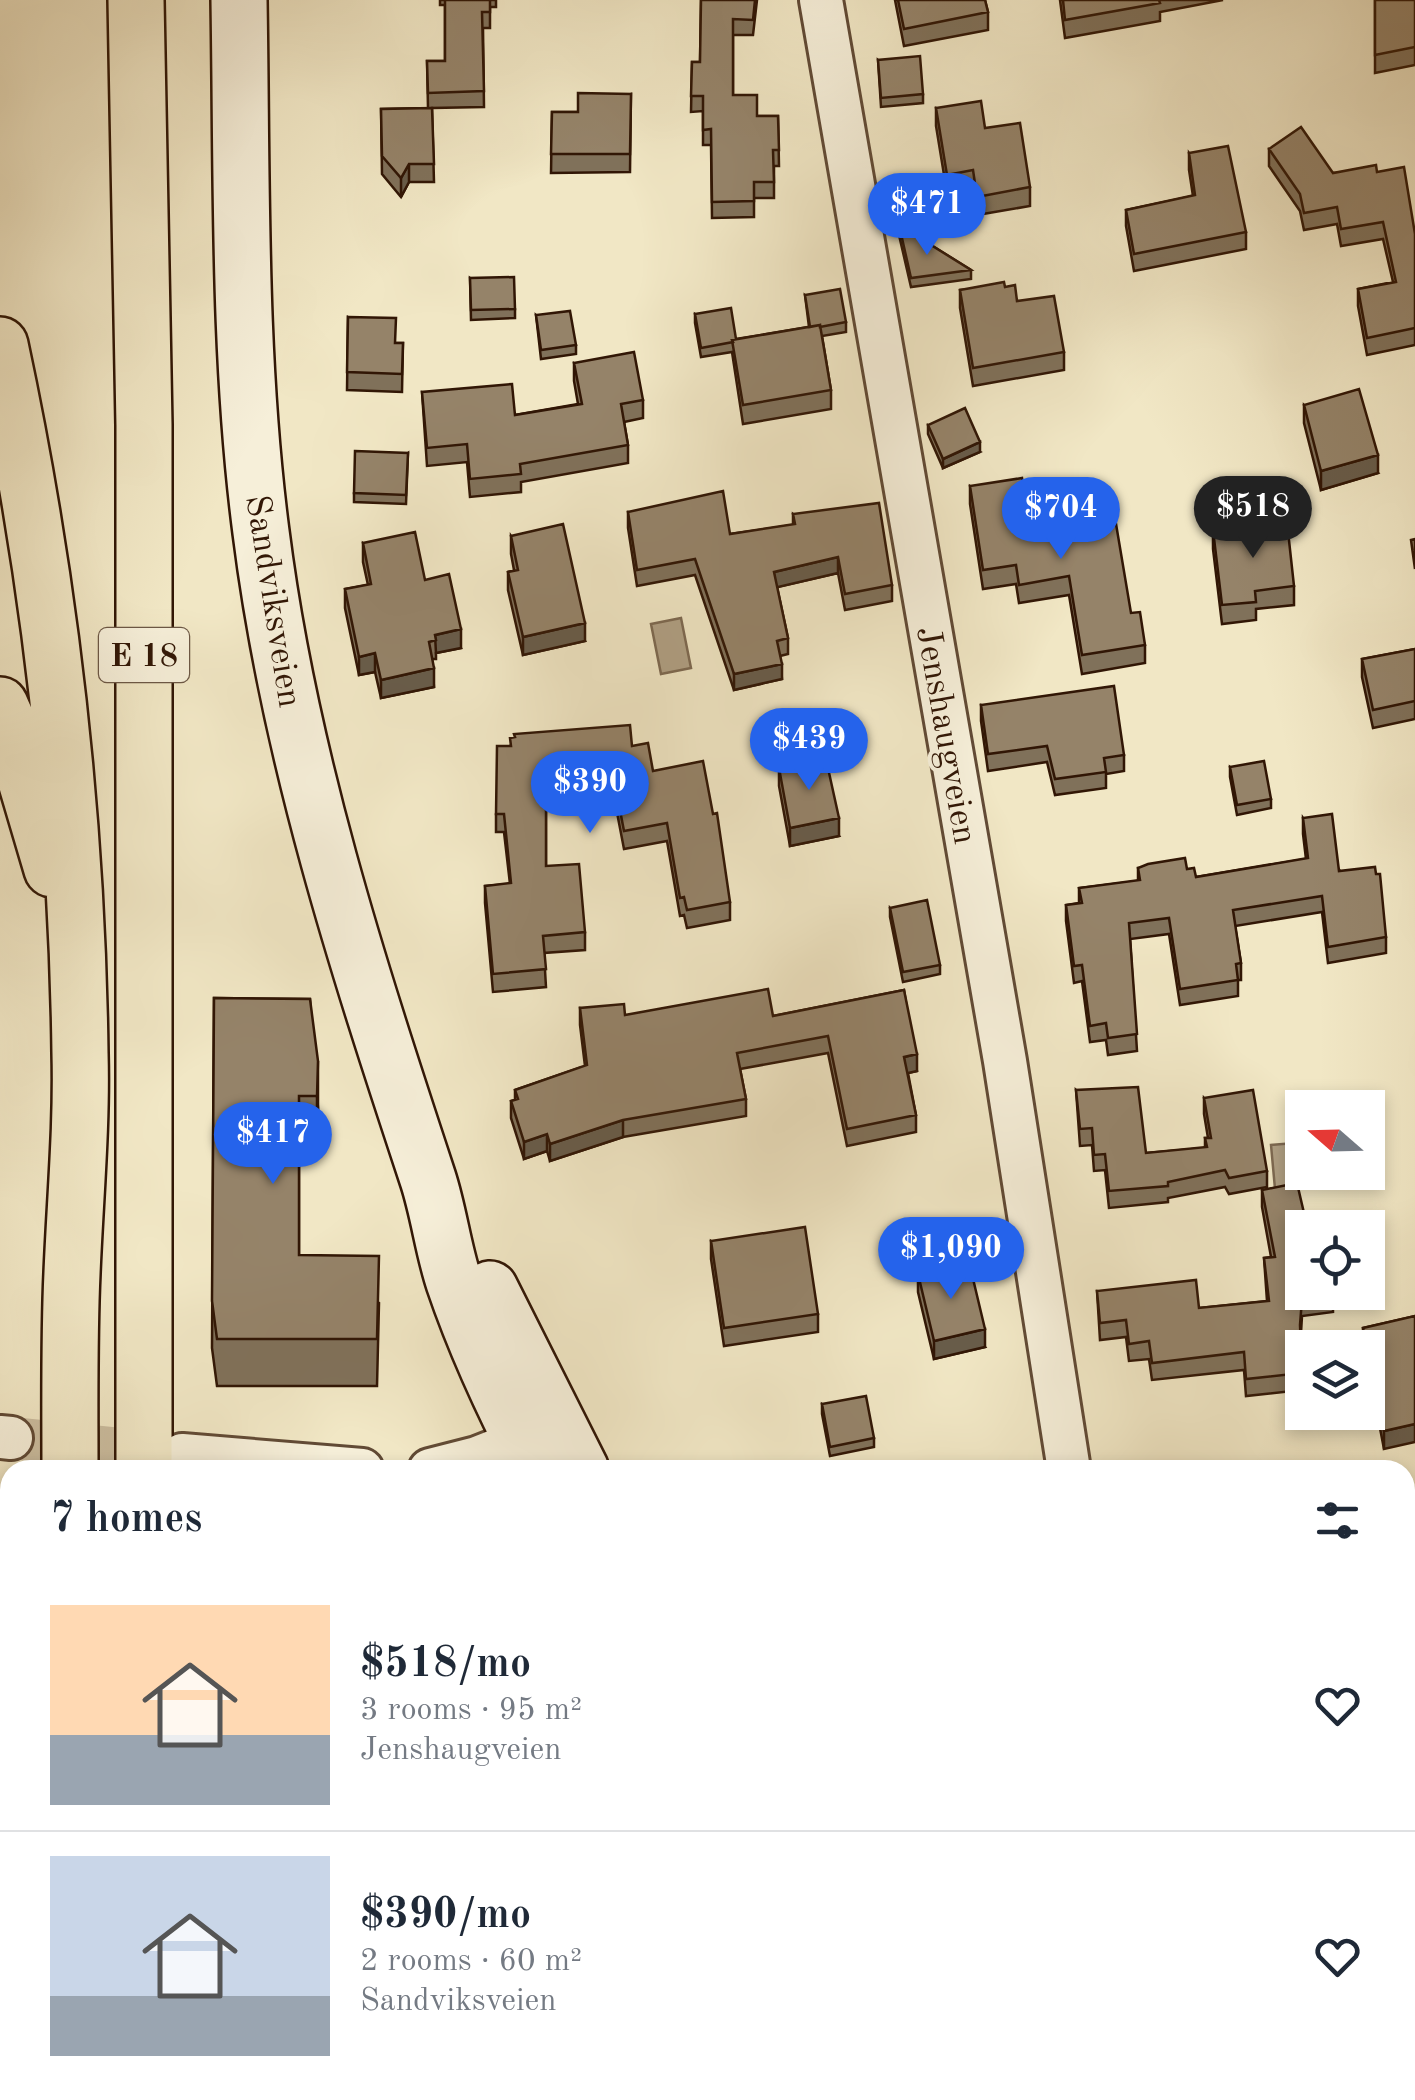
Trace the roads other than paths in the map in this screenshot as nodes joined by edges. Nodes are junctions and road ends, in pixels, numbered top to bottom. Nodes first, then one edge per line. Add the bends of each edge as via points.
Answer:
1 (136, 0) edge
2 (239, 0) edge
3 (821, 0) edge
4 (0, 345) edge
5 (0, 705) edge
6 (77, 954) junction
7 (549, 1452) edge
8 (70, 1460) edge
9 (163, 1460) edge
10 (469, 1460) edge
11 (1068, 1460) edge

1 - 9 highway, E 18 via 144,425 144,1310
2 - 7 main road, Sandviksveien via 252,441 273,614 298,742 453,1280 488,1372
3 - 11 street, Jenshaugveien
4 - 6 highway, E 18 via 59,694
5 - 6 highway, E 18
6 - 8 highway, E 18
7 - 10 street

